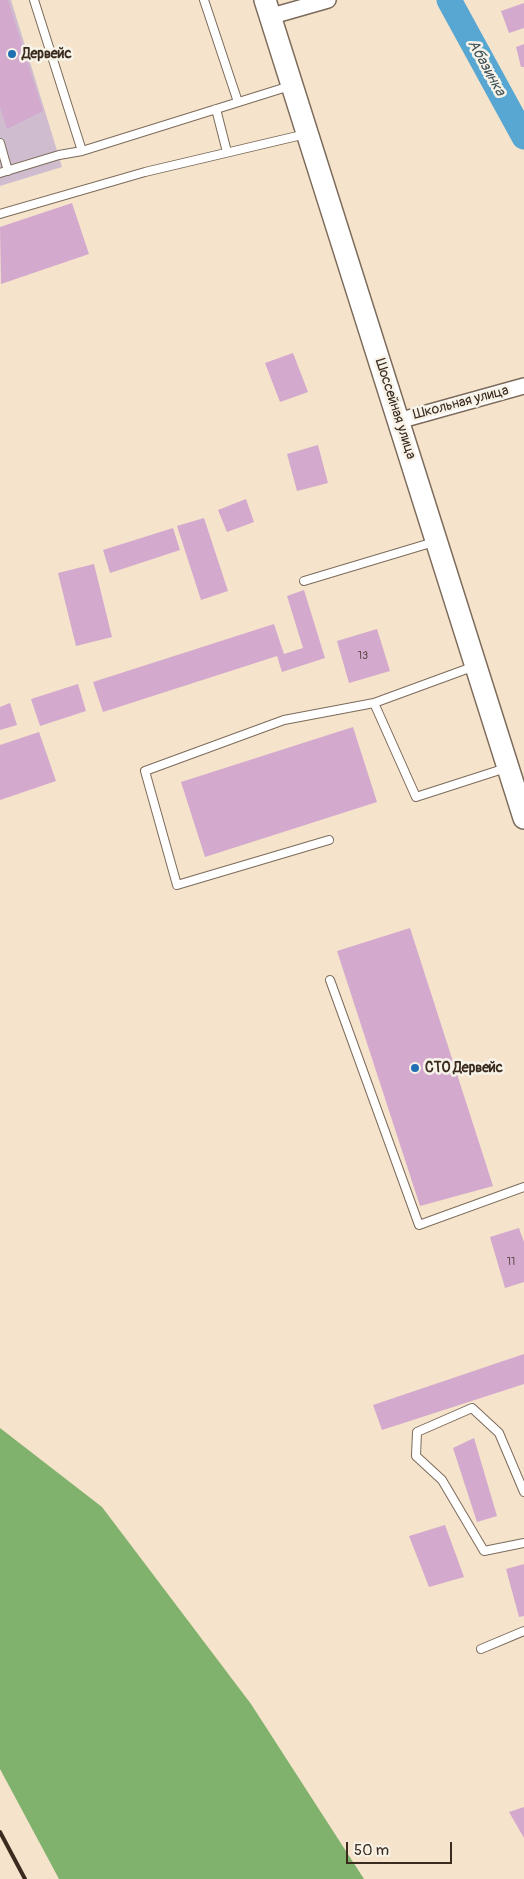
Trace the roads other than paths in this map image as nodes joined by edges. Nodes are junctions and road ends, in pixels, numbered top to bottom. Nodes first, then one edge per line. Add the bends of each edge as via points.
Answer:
1 (34, 0) edge
2 (204, 0) edge
3 (328, 0) edge
4 (273, 5) edge
5 (293, 84) junction
6 (238, 102) junction
7 (216, 109) junction
8 (308, 133) junction
9 (0, 143) edge
10 (82, 151) junction
11 (227, 152) junction
12 (4, 172) edge
13 (0, 214) edge
14 (524, 386) edge
15 (402, 420) junction
16 (440, 540) junction
17 (304, 581) dead end
18 (476, 666) junction
19 (374, 703) junction
20 (508, 767) junction
21 (524, 791) edge
22 (524, 818) edge
23 (329, 840) dead end
24 (330, 980) dead end
25 (524, 1187) edge
26 (524, 1492) edge
27 (524, 1543) edge
28 (524, 1631) edge
29 (481, 1649) dead end

1 - 10 lane
2 - 6 lane
3 - 4 street
4 - 5 main road, Шоссейная улица
4 - 15 main road, Шоссейная улица
5 - 6 lane
5 - 8 main road, Шоссейная улица
6 - 7 lane
7 - 10 lane
7 - 11 lane
8 - 11 lane
8 - 15 main road, Шоссейная улица
9 - 12 lane
10 - 12 lane
11 - 13 lane
14 - 15 street, Школьная улица
15 - 16 main road, Шоссейная улица
16 - 17 lane
16 - 18 main road, Шоссейная улица
16 - 21 main road, Шоссейная улица
18 - 19 lane
18 - 20 main road, Шоссейная улица
19 - 20 lane via 416,797
19 - 23 lane via 284,720 145,771 177,885
20 - 22 main road, Шоссейная улица
24 - 25 lane via 419,1225
26 - 27 lane via 499,1433 472,1408 417,1432 416,1456 442,1480 484,1551
28 - 29 lane

